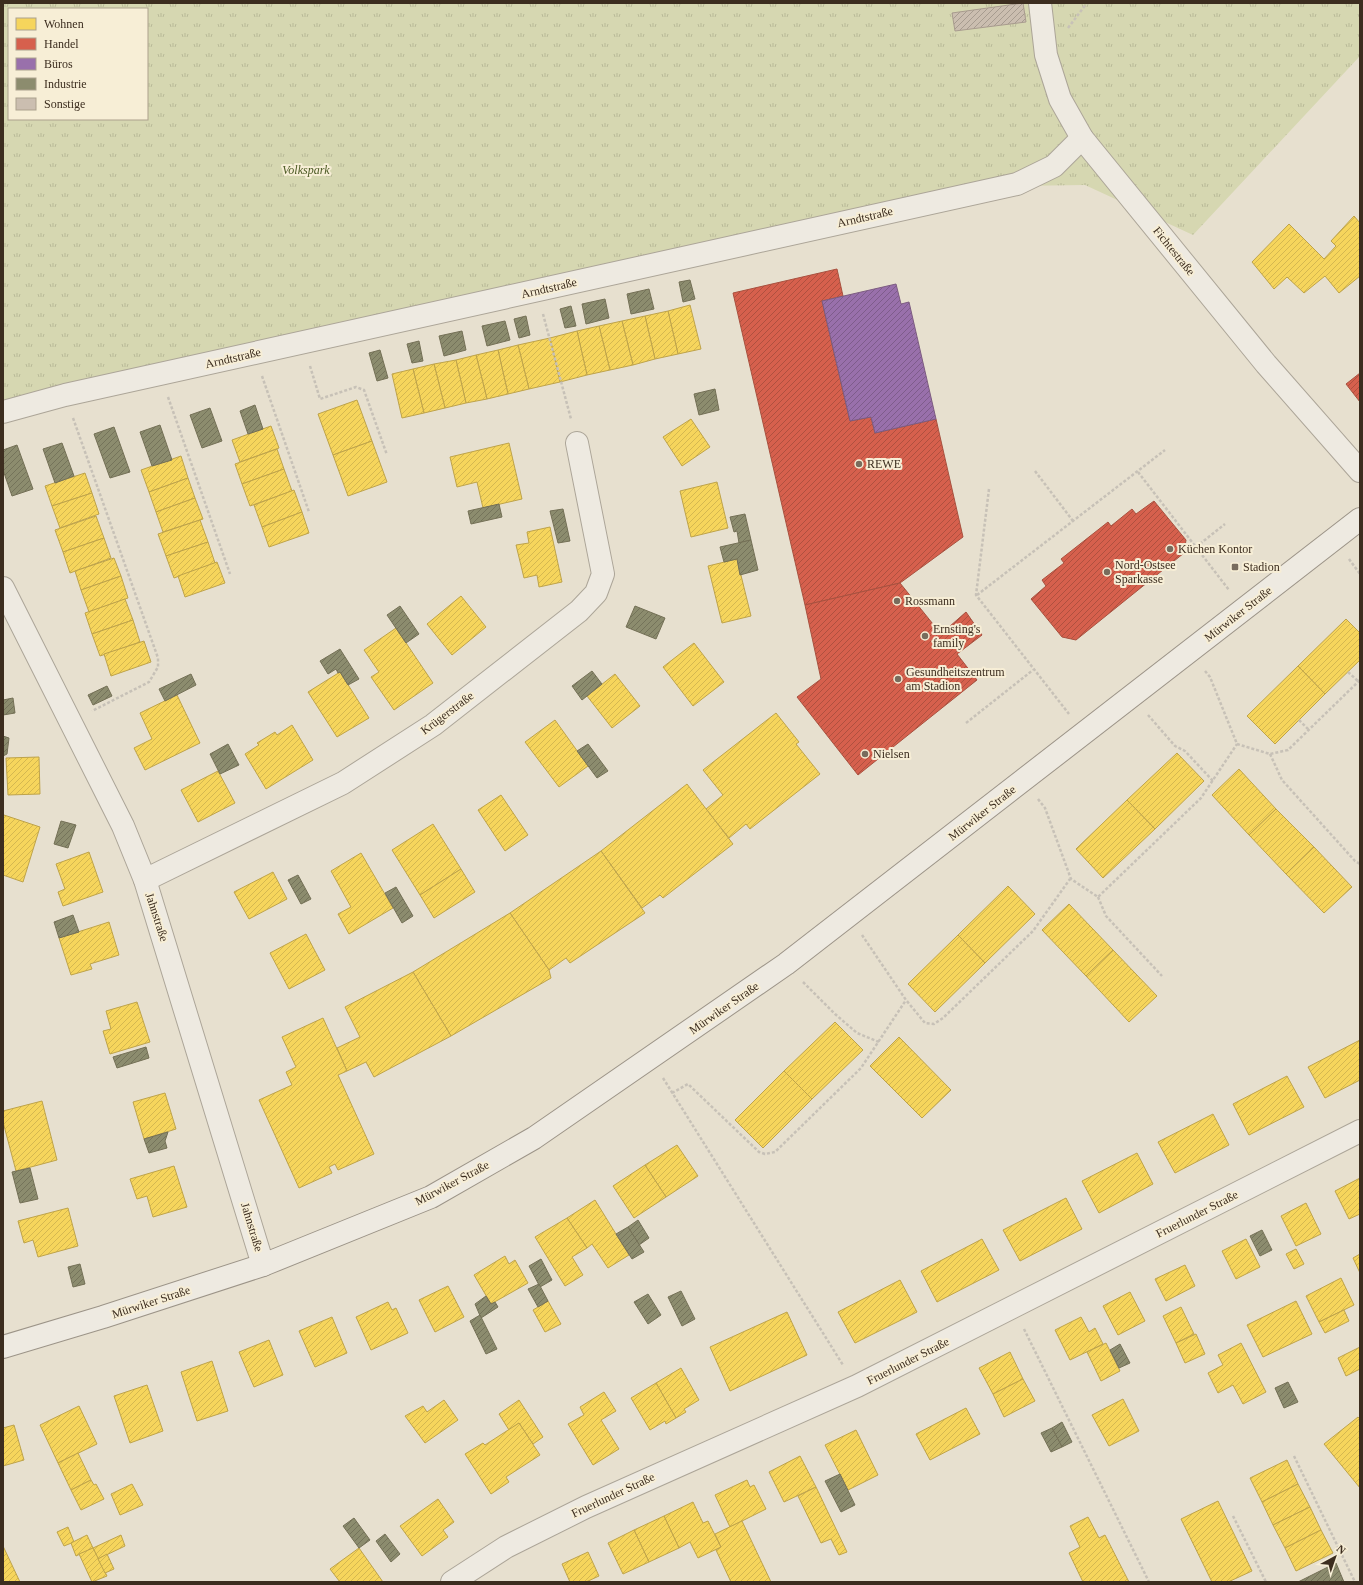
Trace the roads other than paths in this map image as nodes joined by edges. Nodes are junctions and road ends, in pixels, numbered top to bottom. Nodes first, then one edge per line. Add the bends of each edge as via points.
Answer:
1 (1040, 3) edge
2 (1082, 138) junction
3 (3, 412) edge
4 (577, 443) road end
5 (1360, 471) edge
6 (1360, 519) edge
7 (3, 588) edge
8 (145, 880) junction
9 (1360, 1131) edge
10 (263, 1265) junction
11 (3, 1347) edge
12 (452, 1582) edge

1 - 2 street, Fichtestraße via 1046,55 1060,99
2 - 3 street, Arndtstraße via 1054,166 1017,184 65,395
2 - 5 street, Fichtestraße via 1266,364
4 - 8 street, Krügerstraße via 603,574 596,593 579,611 433,725 344,783
6 - 10 street, Mürwiker Straße via 850,917 651,1059 534,1138 431,1197
7 - 8 street, Jahnstraße via 123,826
8 - 10 street, Jahnstraße
9 - 12 street, Fruerlunder Straße via 857,1386 586,1507 506,1547
10 - 11 street, Mürwiker Straße

